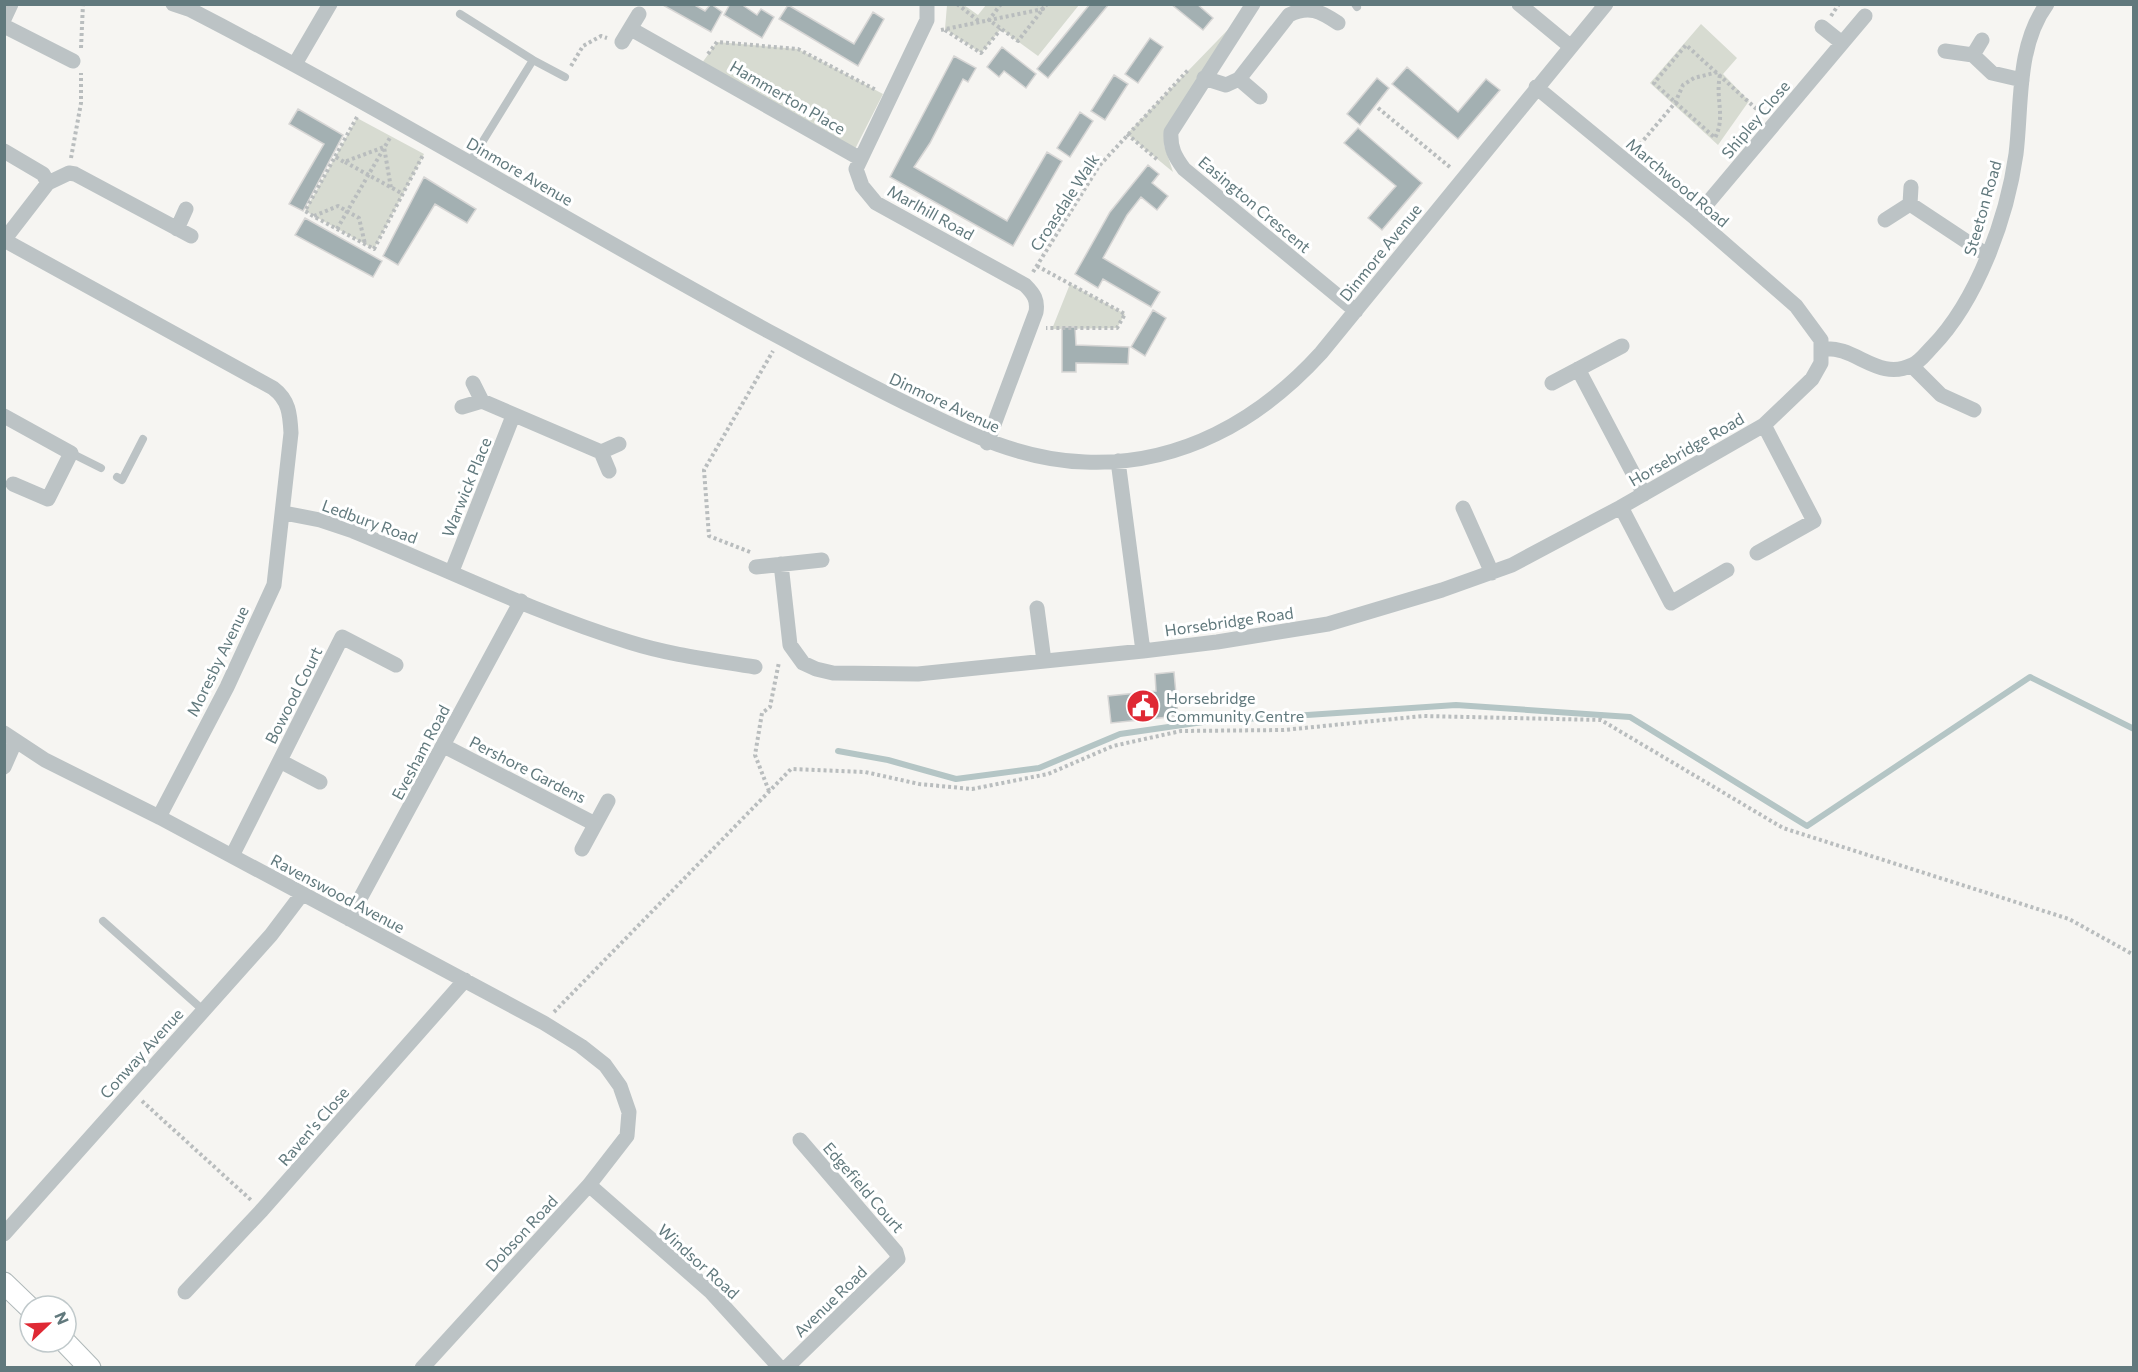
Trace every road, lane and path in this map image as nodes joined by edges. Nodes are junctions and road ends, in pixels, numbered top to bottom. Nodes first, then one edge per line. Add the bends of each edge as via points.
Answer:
1 (11, 4) edge
2 (83, 4) edge
3 (173, 4) edge
4 (330, 4) edge
5 (927, 4) edge
6 (957, 4) edge
7 (1001, 4) edge
8 (1038, 4) edge
9 (1047, 4) edge
10 (1519, 4) edge
11 (1606, 4) edge
12 (2047, 4) edge
13 (1247, 6) edge
14 (1043, 9) junction
15 (460, 14) dead end
16 (639, 14) dead end
17 (1865, 16) dead end
18 (4, 20) edge
19 (989, 20) junction
20 (981, 22) junction
21 (1338, 23) dead end
22 (4, 26) edge
23 (1822, 27) dead end
24 (631, 29) junction
25 (945, 29) junction
26 (1001, 29) junction
27 (919, 37) junction
28 (1982, 40) dead end
29 (622, 42) joint
30 (1842, 43) junction
31 (1571, 46) junction
32 (1946, 51) dead end
33 (1972, 55) junction
34 (533, 60) junction
35 (79, 62) junction
36 (1195, 63) dead end
37 (295, 64) junction
38 (699, 67) junction
39 (1719, 74) junction
40 (565, 77) joint
41 (1204, 78) junction
42 (1239, 79) junction
43 (2022, 80) junction
44 (1536, 87) junction
45 (889, 97) junction
46 (1260, 97) dead end
47 (1675, 103) junction
48 (365, 104) junction
49 (1378, 108) dead end
50 (399, 123) junction
51 (1774, 124) junction
52 (1127, 134) junction
53 (431, 141) junction
54 (384, 147) junction
55 (4, 151) edge
56 (336, 157) junction
57 (859, 158) junction
58 (1626, 161) junction
59 (344, 162) junction
60 (470, 162) junction
61 (1184, 169) junction
62 (69, 173) junction
63 (368, 175) junction
64 (1463, 178) junction
65 (48, 183) junction
66 (1911, 187) dead end
67 (391, 188) junction
68 (403, 194) junction
69 (1910, 204) junction
70 (186, 209) dead end
71 (347, 212) junction
72 (313, 216) junction
73 (1695, 218) junction
74 (1885, 220) dead end
75 (177, 229) junction
76 (337, 229) junction
77 (190, 236) dead end
78 (4, 240) edge
79 (365, 244) junction
80 (1987, 255) junction
81 (1037, 266) junction
82 (1025, 285) junction
83 (1356, 311) junction
84 (1031, 327) junction
85 (781, 338) junction
86 (1622, 346) dead end
87 (1822, 349) junction
88 (1912, 366) junction
89 (1578, 369) junction
90 (473, 383) dead end
91 (1552, 383) dead end
92 (482, 401) junction
93 (462, 407) dead end
94 (1974, 410) dead end
95 (4, 416) edge
96 (513, 416) junction
97 (1764, 425) junction
98 (143, 438) dead end
99 (987, 443) junction
100 (619, 444) dead end
101 (601, 452) junction
102 (71, 453) junction
103 (1119, 461) junction
104 (101, 468) dead end
105 (609, 471) dead end
106 (117, 477) dead end
107 (13, 484) dead end
108 (1644, 495) junction
109 (1621, 507) junction
110 (1463, 508) dead end
111 (284, 513) junction
112 (1757, 553) dead end
113 (822, 560) dead end
114 (781, 564) junction
115 (756, 567) joint
116 (1727, 570) dead end
117 (452, 571) junction
118 (1492, 573) junction
119 (521, 601) junction
120 (1037, 608) dead end
121 (1143, 651) junction
122 (1044, 661) junction
123 (778, 662) junction
124 (804, 663) junction
125 (396, 665) dead end
126 (755, 667) joint
127 (10, 737) edge
128 (444, 746) junction
129 (280, 760) junction
130 (4, 767) edge
131 (320, 782) dead end
132 (769, 791) junction
133 (608, 801) dead end
134 (159, 817) junction
135 (595, 824) junction
136 (582, 849) dead end
137 (232, 856) junction
138 (302, 894) junction
139 (349, 919) junction
140 (103, 921) dead end
141 (2133, 955) edge
142 (465, 980) junction
143 (203, 1010) junction
144 (544, 1023) junction
145 (130, 1091) junction
146 (629, 1112) joint
147 (800, 1140) dead end
148 (589, 1185) junction
149 (262, 1210) junction
150 (4, 1234) edge
151 (898, 1259) joint
152 (4, 1283) edge
153 (185, 1292) dead end
154 (18, 1296) edge
155 (77, 1354) edge
156 (90, 1368) edge
157 (422, 1368) edge
158 (780, 1368) edge
159 (786, 1368) edge

1 - 18 street
2 - 35 path
3 - 37 street, Dinmore Avenue
4 - 37 street
5 - 27 street via 927,20
6 - 20 path
7 - 19 path
8 - 14 path
9 - 14 path
10 - 31 street
11 - 31 street, Dinmore Avenue
12 - 43 street, Steeton Road via 2031,40
13 - 41 street, Easington Crescent
14 - 19 path
14 - 26 path via 1018,41
15 - 34 lane
16 - 24 street
17 - 30 street, Shipley Close
19 - 20 path
19 - 26 path
20 - 25 path
21 - 42 street via 1312,8 1289,15
22 - 35 street
23 - 30 street
24 - 29 street
24 - 38 street, Hammerton Place
25 - 26 path via 981,53
25 - 27 path
27 - 45 street
28 - 33 street
29 - 40 path via 602,36 583,46
30 - 51 street, Shipley Close
31 - 44 street, Dinmore Avenue
32 - 33 street
33 - 43 street via 1992,73
34 - 40 lane
34 - 60 lane
35 - 62 path via 81,103
36 - 52 path
37 - 48 street, Dinmore Avenue
38 - 45 path, Hammerton Place via 717,42 773,45 798,49
38 - 57 street, Hammerton Place
39 - 47 path via 1694,78 1683,85
39 - 47 path via 1722,125 1715,138
39 - 47 path via 1686,45 1654,83
39 - 51 path
41 - 42 street via 1226,85
41 - 61 street, Easington Crescent via 1171,132 1174,156
42 - 46 street
43 - 80 street, Steeton Road via 2012,175
44 - 58 street, Marchwood Road
44 - 64 street, Dinmore Avenue
45 - 57 street
47 - 58 path
48 - 50 street, Dinmore Avenue
48 - 56 path
49 - 64 path
50 - 53 street, Dinmore Avenue
50 - 54 path
51 - 73 street, Shipley Close
52 - 61 path via 1173,172
52 - 81 path, Croasdale Walk via 1086,184
53 - 60 street, Dinmore Avenue
53 - 68 path
54 - 59 path
54 - 63 path
54 - 67 path
55 - 65 street via 43,174
56 - 59 path
56 - 72 path via 305,212
57 - 82 street, Marlhill Road via 855,169 858,178 876,203
58 - 73 street, Marchwood Road
59 - 63 path
60 - 85 street, Dinmore Avenue
61 - 83 street, Easington Crescent
62 - 65 street
62 - 75 street
63 - 67 path
63 - 71 path
64 - 83 street, Dinmore Avenue
65 - 78 street
66 - 69 street
67 - 68 path
68 - 79 path via 374,249
69 - 74 street
69 - 80 street
70 - 75 street
71 - 72 path via 338,206
71 - 76 path
71 - 79 path via 359,218
72 - 76 path
73 - 87 street, Marchwood Road via 1796,306 1815,328
75 - 77 street
76 - 79 path
78 - 111 street via 282,395 290,410 291,433
80 - 88 street, Steeton Road via 1970,298 1955,321
81 - 82 path, Croasdale Walk
81 - 84 path via 1125,314 1116,328
82 - 84 street via 1038,304
83 - 103 street, Dinmore Avenue via 1293,384 1255,413 1194,445
84 - 99 street
85 - 99 street, Dinmore Avenue
85 - 115 path via 704,470 709,536 755,554
86 - 89 street
87 - 88 street via 1838,348 1880,369
87 - 97 street, Horsebridge Road via 1821,363 1812,379
88 - 94 street via 1941,395
89 - 91 street
89 - 108 street
90 - 92 street
92 - 93 street
92 - 96 street
95 - 102 street
96 - 101 street
96 - 117 street, Warwick Place
97 - 108 street, Horsebridge Road
97 - 112 street via 1814,521
98 - 106 lane via 122,480
99 - 103 street, Dinmore Avenue via 1062,461
100 - 101 street
101 - 105 street
102 - 104 lane
102 - 107 street via 48,499
103 - 121 street, Horsebridge Road
108 - 109 street, Horsebridge Road
109 - 116 street via 1671,603
109 - 118 street, Horsebridge Road
110 - 118 street
111 - 117 street, Ledbury Road via 353,531
111 - 134 street, Moresby Avenue via 274,585 227,687
113 - 114 street
114 - 115 street
114 - 124 street via 790,645
117 - 119 street, Ledbury Road
118 - 121 street, Horsebridge Road via 1328,624
119 - 126 street, Ledbury Road via 628,642
119 - 128 street, Evesham Road
120 - 122 street
121 - 122 street, Horsebridge Road
122 - 124 street, Horsebridge Road via 886,675 833,673
123 - 124 path
123 - 126 path
123 - 132 path via 770,707 762,713 754,755
125 - 129 street, Bowood Court via 342,637
127 - 130 street
127 - 134 street, Ravenswood Avenue via 45,760
128 - 135 street, Pershore Gardens
128 - 139 street, Evesham Road
129 - 131 street, Bowood Court
129 - 137 street, Bowood Court
132 - 141 path via 791,769 865,772 919,784 972,789 1048,774 1113,746 1181,731 1284,730 1423,716 1601,720 1783,828 2069,919
132 - 144 path
133 - 135 street, Pershore Gardens
134 - 137 street, Ravenswood Avenue
135 - 136 street, Pershore Gardens
137 - 138 street, Ravenswood Avenue
138 - 139 street, Ravenswood Avenue
138 - 143 street, Conway Avenue via 271,935
139 - 142 street, Ravenswood Avenue
140 - 143 lane
142 - 144 street, Ravenswood Avenue
142 - 149 street, Raven's Close
143 - 145 street, Conway Avenue
144 - 146 street, Ravenswood Avenue via 605,1065 620,1086
145 - 149 path
145 - 150 street, Conway Avenue
146 - 148 street, Dobson Road via 627,1136
147 - 151 street, Edgefield Court
148 - 157 street, Dobson Road
148 - 158 street, Windsor Road via 710,1291
149 - 153 street, Raven's Close
151 - 159 street, Avenue Road
152 - 154 main road
155 - 156 main road

